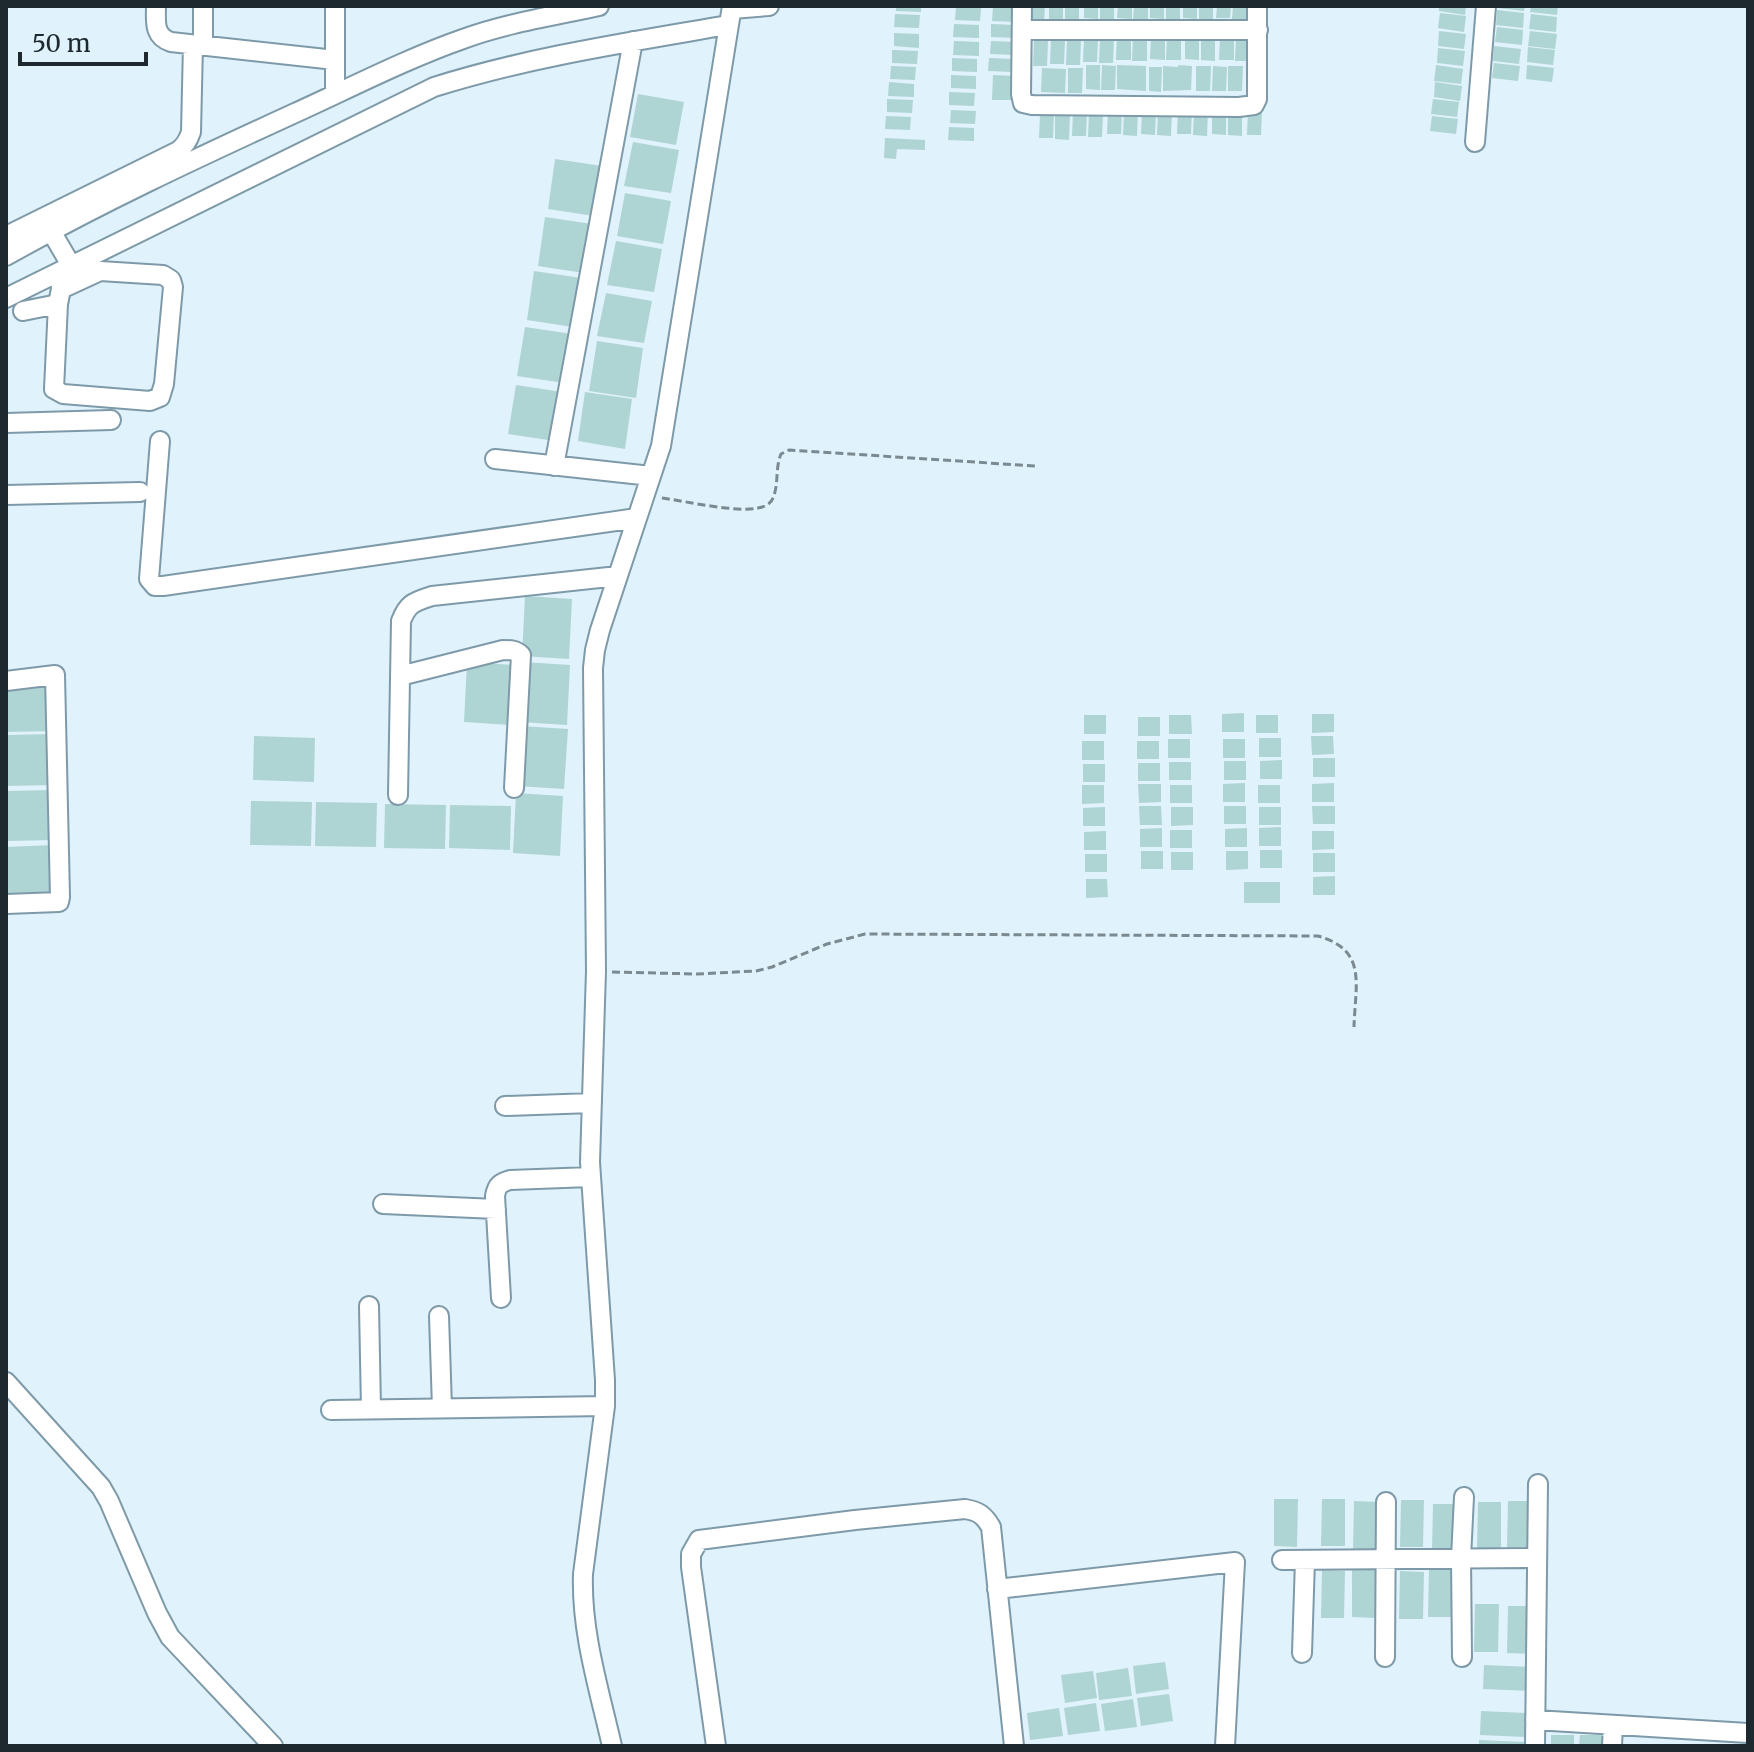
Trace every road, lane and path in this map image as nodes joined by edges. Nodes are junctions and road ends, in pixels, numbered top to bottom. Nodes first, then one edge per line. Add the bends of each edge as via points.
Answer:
1 (156, 6) edge
2 (203, 6) edge
3 (335, 6) edge
4 (599, 6) edge
5 (769, 6) edge
6 (1022, 6) edge
7 (1257, 6) edge
8 (1486, 6) edge
9 (731, 13) edge
10 (1022, 30) junction
11 (1258, 30) junction
12 (633, 41) junction
13 (198, 46) junction
14 (335, 60) junction
15 (335, 93) junction
16 (1475, 142) dead end
17 (6, 236) edge
18 (54, 236) junction
19 (6, 256) edge
20 (64, 278) junction
21 (6, 298) edge
22 (23, 311) dead end
23 (111, 420) dead end
24 (6, 423) edge
25 (160, 441) dead end
26 (495, 459) dead end
27 (554, 466) junction
28 (1035, 466) dead end
29 (651, 476) junction
30 (140, 492) dead end
31 (6, 495) edge
32 (645, 495) junction
33 (637, 518) junction
34 (618, 576) junction
35 (46, 668) dead end
36 (6, 670) edge
37 (400, 676) junction
38 (6, 681) edge
39 (514, 788) dead end
40 (398, 795) dead end
41 (6, 904) edge
42 (596, 971) junction
43 (1354, 1027) dead end
44 (592, 1103) junction
45 (505, 1106) dead end
46 (591, 1177) junction
47 (383, 1204) dead end
48 (496, 1209) junction
49 (501, 1298) dead end
50 (369, 1306) dead end
51 (439, 1316) dead end
52 (6, 1382) edge
53 (605, 1406) junction
54 (442, 1408) junction
55 (371, 1409) junction
56 (331, 1410) dead end
57 (1538, 1484) dead end
58 (1464, 1497) dead end
59 (1386, 1502) dead end
60 (1461, 1558) junction
61 (1536, 1558) junction
62 (1386, 1559) junction
63 (1282, 1560) dead end
64 (1305, 1560) junction
65 (997, 1589) junction
66 (1302, 1653) dead end
67 (1385, 1657) dead end
68 (1462, 1657) dead end
69 (1535, 1720) junction
70 (1613, 1725) junction
71 (1748, 1733) edge
72 (273, 1746) edge
73 (612, 1746) edge
74 (716, 1746) edge
75 (1014, 1746) edge
76 (1225, 1746) edge
77 (1535, 1746) edge
78 (1612, 1746) edge

1 - 13 street via 156,25 164,39
2 - 13 street
3 - 14 street
4 - 15 street via 461,39
5 - 9 street
6 - 10 street
7 - 11 street
8 - 16 street
9 - 12 street
9 - 29 street via 670,395
10 - 11 street
10 - 11 street via 1021,94 1027,105 1239,107 1254,105 1257,99
12 - 20 street via 434,87
12 - 27 street
13 - 14 street
13 - 17 street via 191,132 184,147
14 - 15 street
15 - 18 street via 186,163
18 - 19 street
18 - 20 street
20 - 20 street via 54,389 150,401 160,397 171,280 100,271
20 - 21 street
20 - 22 street
23 - 24 street
25 - 33 street via 149,579 155,586
26 - 27 street
27 - 29 street
28 - 32 path via 789,450 778,461 774,497 757,509
29 - 32 street
30 - 31 street
32 - 33 street
33 - 34 street
34 - 37 street via 415,602 401,621
34 - 42 street via 593,668
35 - 36 street
37 - 39 street via 517,651 521,655
37 - 40 street
38 - 41 street via 55,675 60,897 59,902
42 - 43 path via 756,971 865,934 1318,936 1349,952 1355,968
42 - 44 street
44 - 45 street
44 - 46 street
46 - 48 street via 501,1182
46 - 53 street
47 - 48 street
48 - 49 street
50 - 55 street
51 - 54 street
52 - 72 street via 101,1487 170,1637
53 - 54 street
53 - 73 street via 582,1598
54 - 55 street
55 - 56 street
57 - 61 street
58 - 60 street
59 - 62 street
60 - 61 street
60 - 62 street
60 - 68 street
61 - 69 street
62 - 64 street
62 - 67 street
63 - 64 street
64 - 66 street
65 - 74 street via 991,1527 978,1511 699,1540 691,1567
65 - 75 street
65 - 76 street via 1235,1562
69 - 70 street
69 - 77 street
70 - 71 street
70 - 78 street

